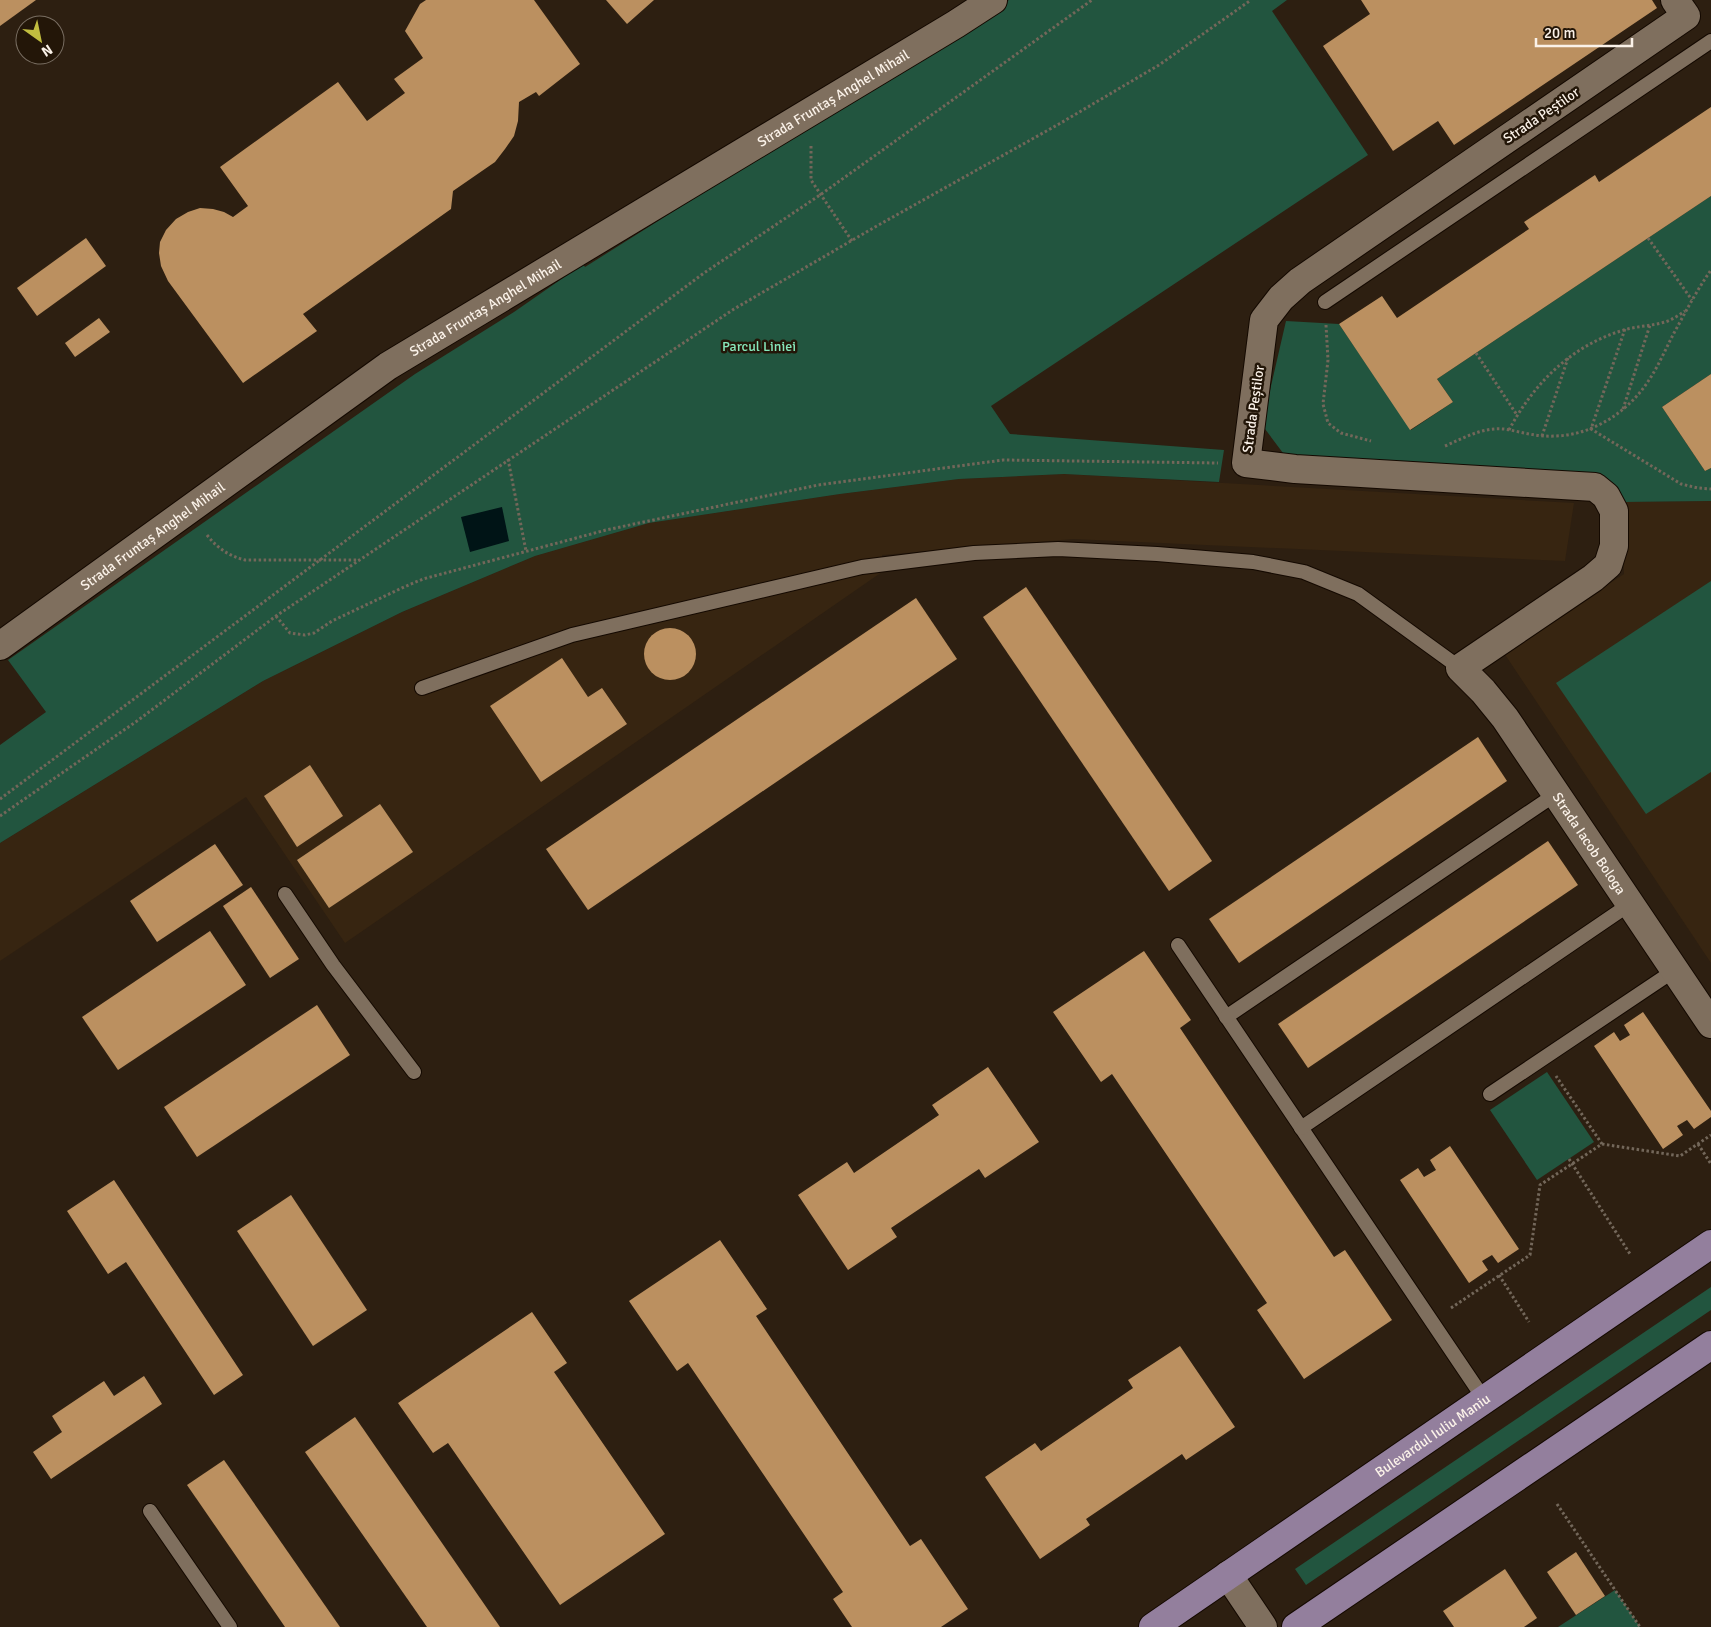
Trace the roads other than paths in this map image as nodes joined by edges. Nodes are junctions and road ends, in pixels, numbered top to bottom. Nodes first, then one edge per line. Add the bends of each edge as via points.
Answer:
1 (992, 0) edge
2 (1681, 8) edge
3 (1711, 41) edge
4 (1325, 302) road end
5 (0, 646) edge
6 (1460, 668) junction
7 (422, 688) dead end
8 (1556, 794) junction
9 (285, 894) dead end
10 (1630, 904) junction
11 (1178, 945) dead end
12 (1675, 970) junction
13 (1226, 1017) junction
14 (1711, 1024) edge
15 (414, 1072) dead end
16 (1490, 1094) dead end
17 (1301, 1128) junction
18 (1711, 1244) edge
19 (1711, 1345) edge
20 (1484, 1400) junction
21 (150, 1511) dead end
22 (1228, 1575) junction
23 (1160, 1625) edge
24 (230, 1627) edge
25 (1263, 1627) edge
26 (1296, 1627) edge

1 - 5 street, Strada Fruntaș Anghel Mihail via 388,366
2 - 6 street, Strada Peștilor via 1300,281 1264,320 1246,463 1295,469 1595,487 1606,496 1614,511 1614,546 1608,565
3 - 4 lane
6 - 7 lane via 1358,594 1304,572 1253,562 1058,549 974,553 862,567 572,634
6 - 8 street, Strada Iacob Bologa via 1505,718
8 - 10 street, Strada Iacob Bologa
8 - 13 lane
9 - 15 lane via 333,965
10 - 12 street, Strada Iacob Bologa
10 - 17 lane
11 - 13 lane
12 - 14 street, Strada Iacob Bologa
12 - 16 lane
13 - 17 lane
17 - 20 lane
18 - 20 main road, Bulevardul Iuliu Maniu
19 - 26 main road
20 - 22 main road, Bulevardul Iuliu Maniu
21 - 24 lane
22 - 23 main road, Bulevardul Iuliu Maniu
22 - 25 street

